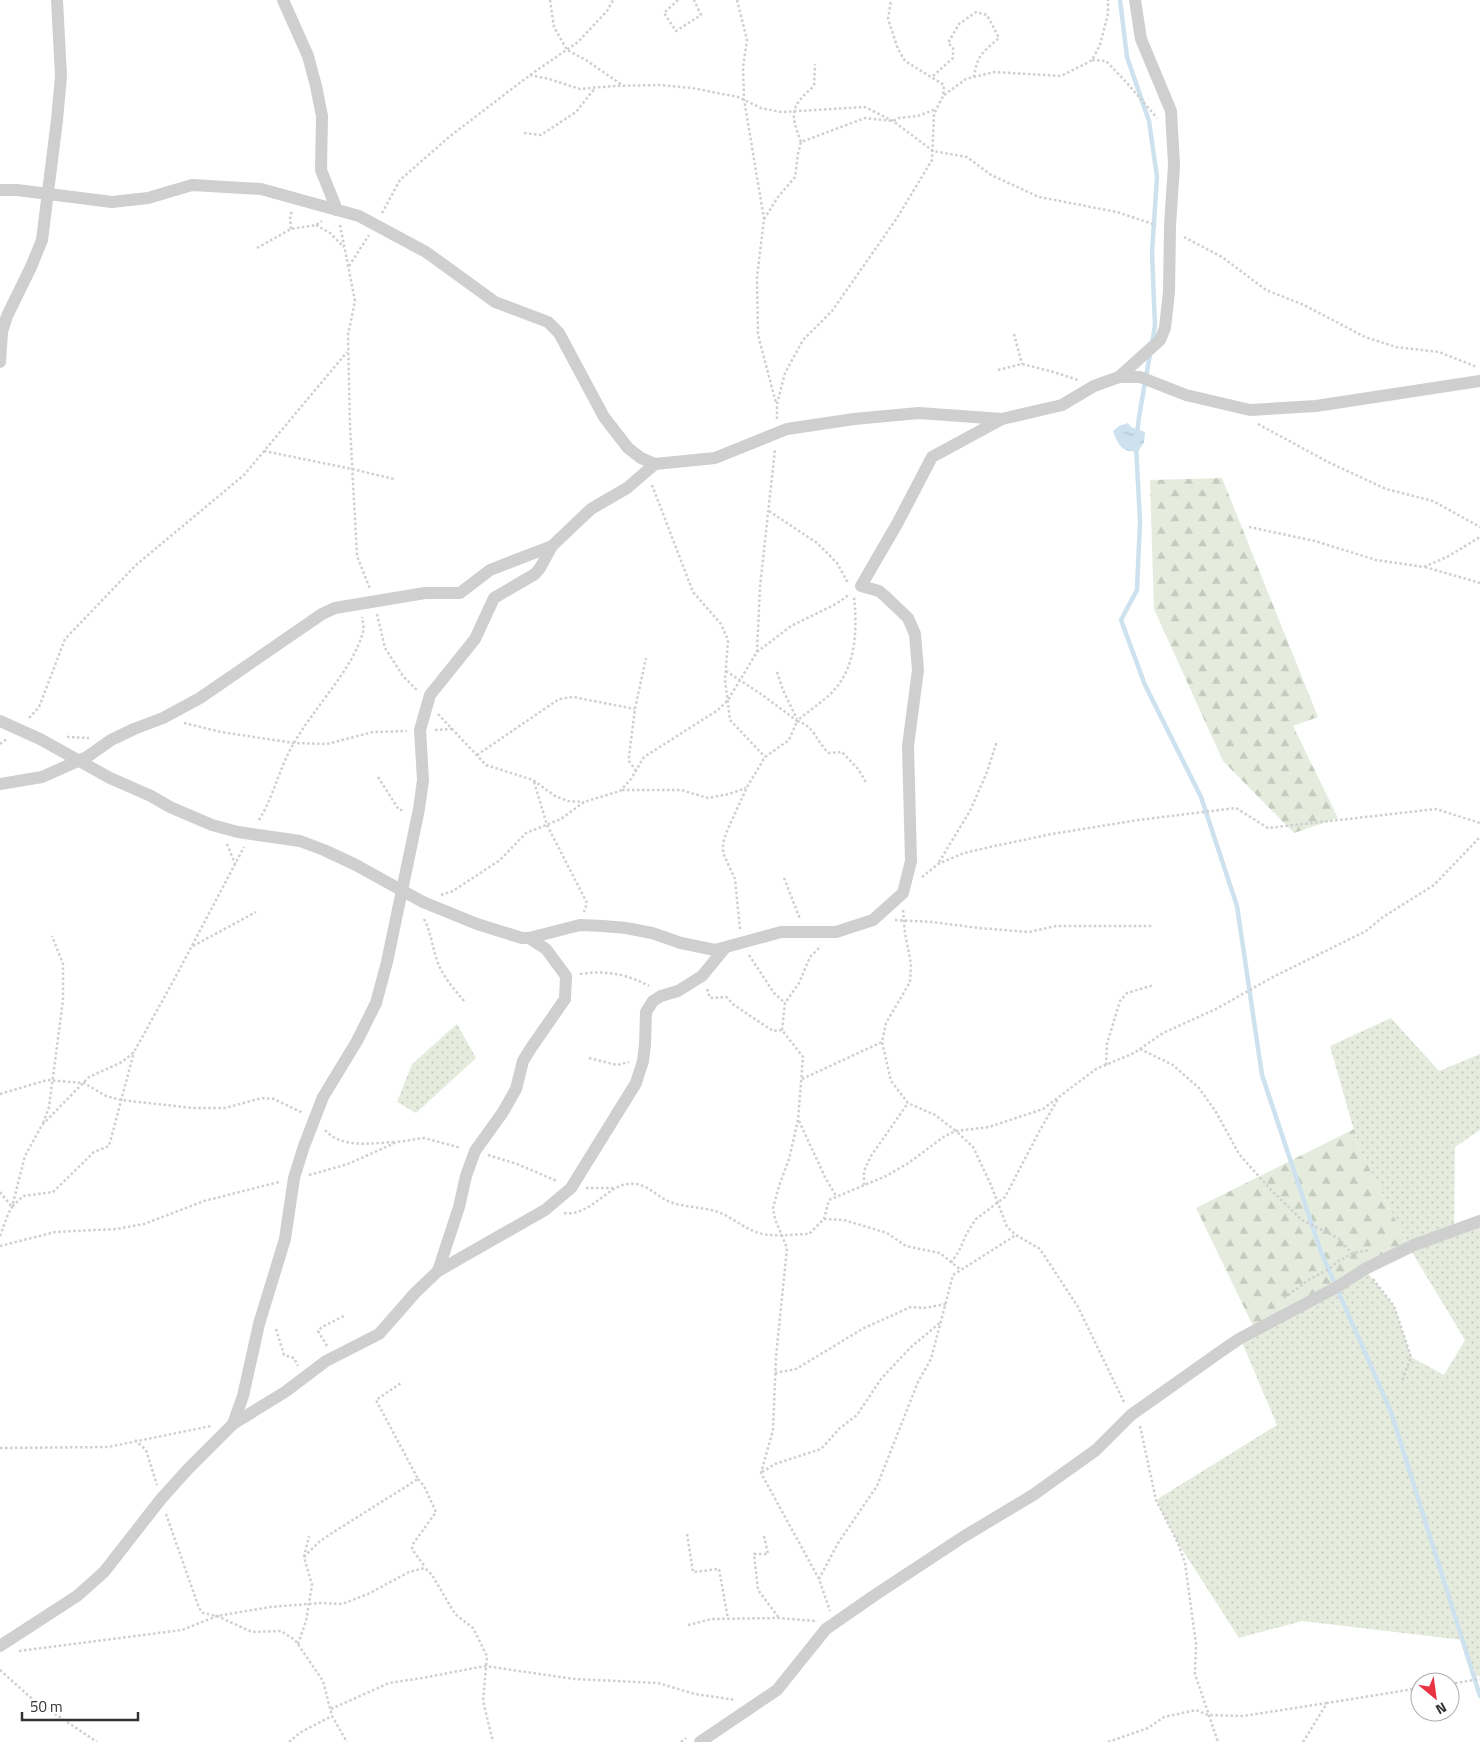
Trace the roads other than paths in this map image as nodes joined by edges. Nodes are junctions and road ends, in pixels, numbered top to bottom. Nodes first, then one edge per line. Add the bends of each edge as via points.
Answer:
1 (57, 0) edge
2 (283, 0) edge
3 (1134, 0) edge
4 (0, 190) edge
5 (48, 194) junction
6 (336, 210) junction
7 (0, 362) edge
8 (1119, 377) junction
9 (1480, 381) edge
10 (1002, 419) junction
11 (651, 467) junction
12 (552, 546) junction
13 (0, 722) edge
14 (79, 761) junction
15 (0, 784) edge
16 (402, 890) junction
17 (529, 938) junction
18 (725, 948) junction
19 (1480, 1221) edge
20 (438, 1271) junction
21 (233, 1424) junction
22 (0, 1646) edge
23 (700, 1742) edge

1 - 5 street via 60,76
2 - 6 street via 308,56 316,86 322,116 321,170
3 - 8 street via 1141,39 1171,111 1174,165 1169,292 1166,328 1160,340
4 - 5 street
5 - 6 street via 112,202 148,198 202,185 261,189
5 - 7 street via 42,240 7,316 2,332
6 - 11 street via 359,216 426,252 495,302 548,322 559,333 604,417 628,448
8 - 9 street via 1140,377 1186,395 1250,410 1316,406
8 - 10 street via 1094,386 1062,404
10 - 11 street via 919,412 854,418 776,433 715,458
10 - 18 street via 932,457 897,524 857,589 879,591 908,618 915,634 918,670 908,746 911,861 903,893 873,920 836,932 781,932
11 - 12 street via 627,488 591,509
12 - 14 street via 490,570 460,593 425,593 335,608 200,698 163,718 134,728
12 - 16 street via 535,574 494,598 475,639 430,695 420,730 423,780 419,809
13 - 14 street
14 - 15 street via 42,777
14 - 16 street via 212,825 300,841
16 - 17 street via 422,907
16 - 21 street via 376,1003 323,1097 294,1178 285,1239
17 - 18 street via 580,925 626,928 715,950
17 - 20 street via 546,949 566,976 565,999 531,1048 516,1089 475,1152
18 - 20 street via 702,976 653,1001 646,1012 643,1061 636,1083 571,1188 545,1210
19 - 23 street via 1414,1245 1239,1339 1134,1412 1096,1450 1034,1495 955,1542 826,1629 777,1690
20 - 21 street via 379,1334 326,1361 285,1392
21 - 22 street via 161,1499 98,1578 77,1596

